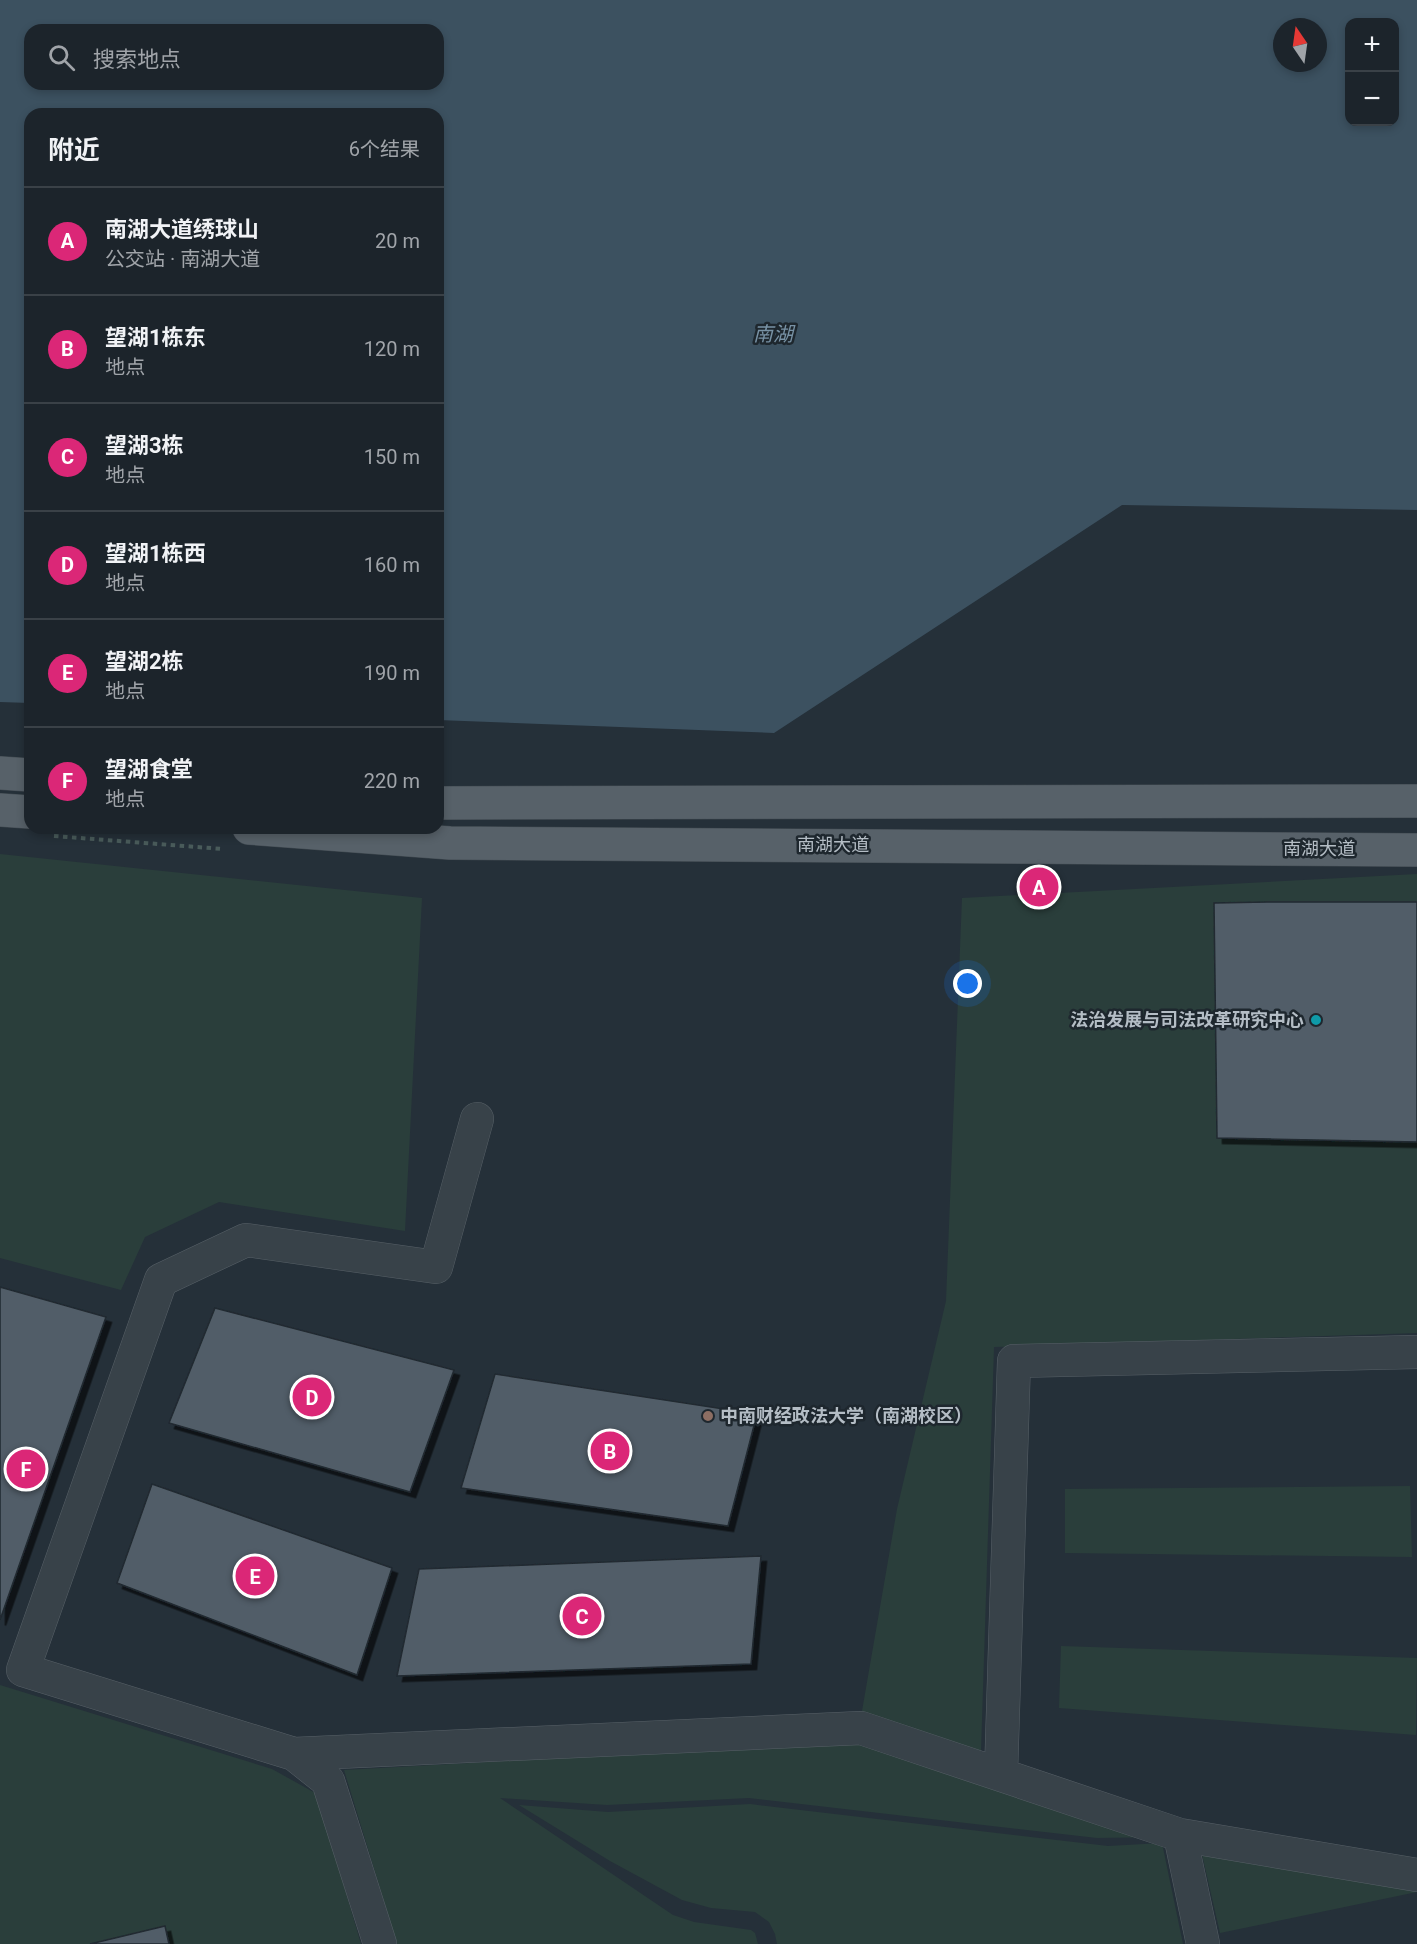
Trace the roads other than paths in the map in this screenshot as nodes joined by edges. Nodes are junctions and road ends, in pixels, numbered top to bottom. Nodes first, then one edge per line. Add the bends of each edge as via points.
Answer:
1 (0, 773) edge
2 (24, 775) edge
3 (1417, 801) edge
4 (444, 803) edge
5 (0, 810) edge
6 (24, 812) edge
7 (329, 834) edge
8 (1417, 850) edge
9 (477, 1119) dead end
10 (1417, 1352) edge
11 (11, 1667) edge
12 (294, 1754) junction
13 (1001, 1773) junction
14 (1180, 1835) junction
15 (1417, 1875) edge
16 (380, 1944) edge
17 (1203, 1944) edge

1 - 2 main road
3 - 4 main road
5 - 6 main road
7 - 8 main road, 南湖大道 via 450,843
9 - 11 street via 436,1267 246,1240 161,1280
10 - 13 street via 1014,1361
11 - 12 street
12 - 13 street via 861,1728
12 - 16 street via 328,1781
13 - 14 street
14 - 15 street
14 - 17 street

